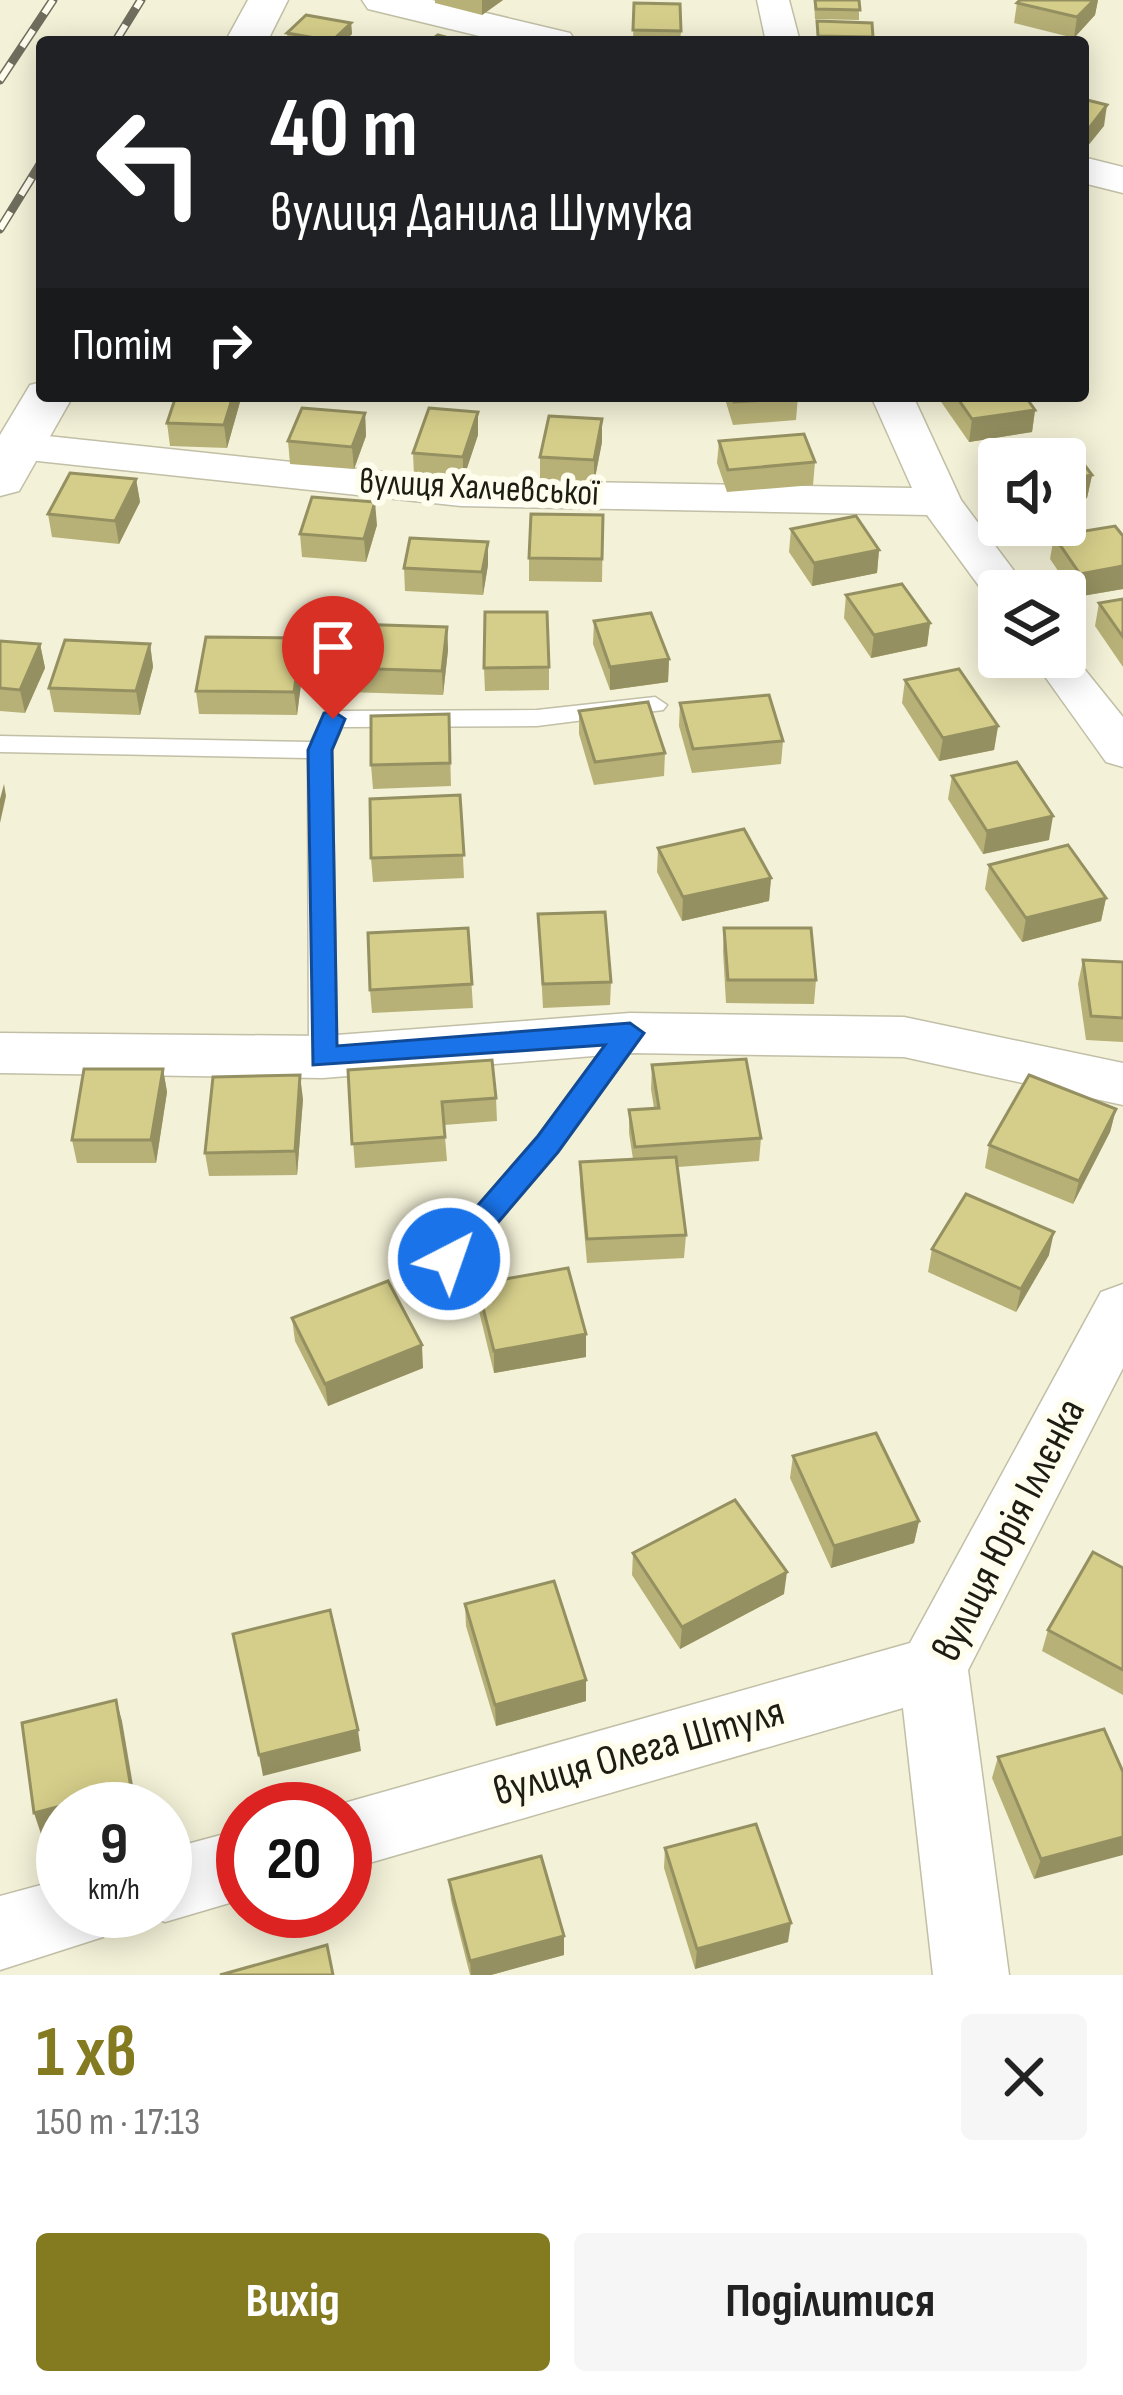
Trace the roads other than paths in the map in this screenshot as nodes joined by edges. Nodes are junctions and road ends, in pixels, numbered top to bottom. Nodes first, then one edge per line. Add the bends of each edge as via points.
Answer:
1 (268, 0) edge
2 (382, 0) edge
3 (773, 0) edge
4 (249, 36) edge
5 (530, 36) edge
6 (782, 36) edge
7 (1089, 172) edge
8 (1123, 180) edge
9 (46, 402) edge
10 (895, 402) edge
11 (10, 463) edge
12 (940, 502) junction
13 (990, 570) edge
14 (1069, 678) edge
15 (655, 705) edge
16 (0, 744) edge
17 (320, 750) junction
18 (1123, 751) edge
19 (630, 1033) junction
20 (0, 1053) edge
21 (323, 1058) junction
22 (1123, 1084) edge
23 (449, 1259) dead end
24 (1123, 1310) edge
25 (933, 1668) junction
26 (372, 1827) edge
27 (36, 1923) edge
28 (0, 1933) edge
29 (970, 1975) edge

1 - 4 street
2 - 5 street
3 - 6 street
7 - 8 street
9 - 11 street
10 - 12 street
11 - 12 street, вулиця Халчевської via 461,493
12 - 13 street
14 - 18 street
15 - 17 lane via 537,718 333,719
16 - 17 lane
17 - 21 lane
19 - 21 street
19 - 22 street via 904,1037
19 - 23 lane
20 - 21 street
24 - 25 street, вулиця Юрія Іллєнка
25 - 26 street, вулиця Олега Штуля
25 - 29 street, вулиця Юрія Іллєнка
27 - 28 street

